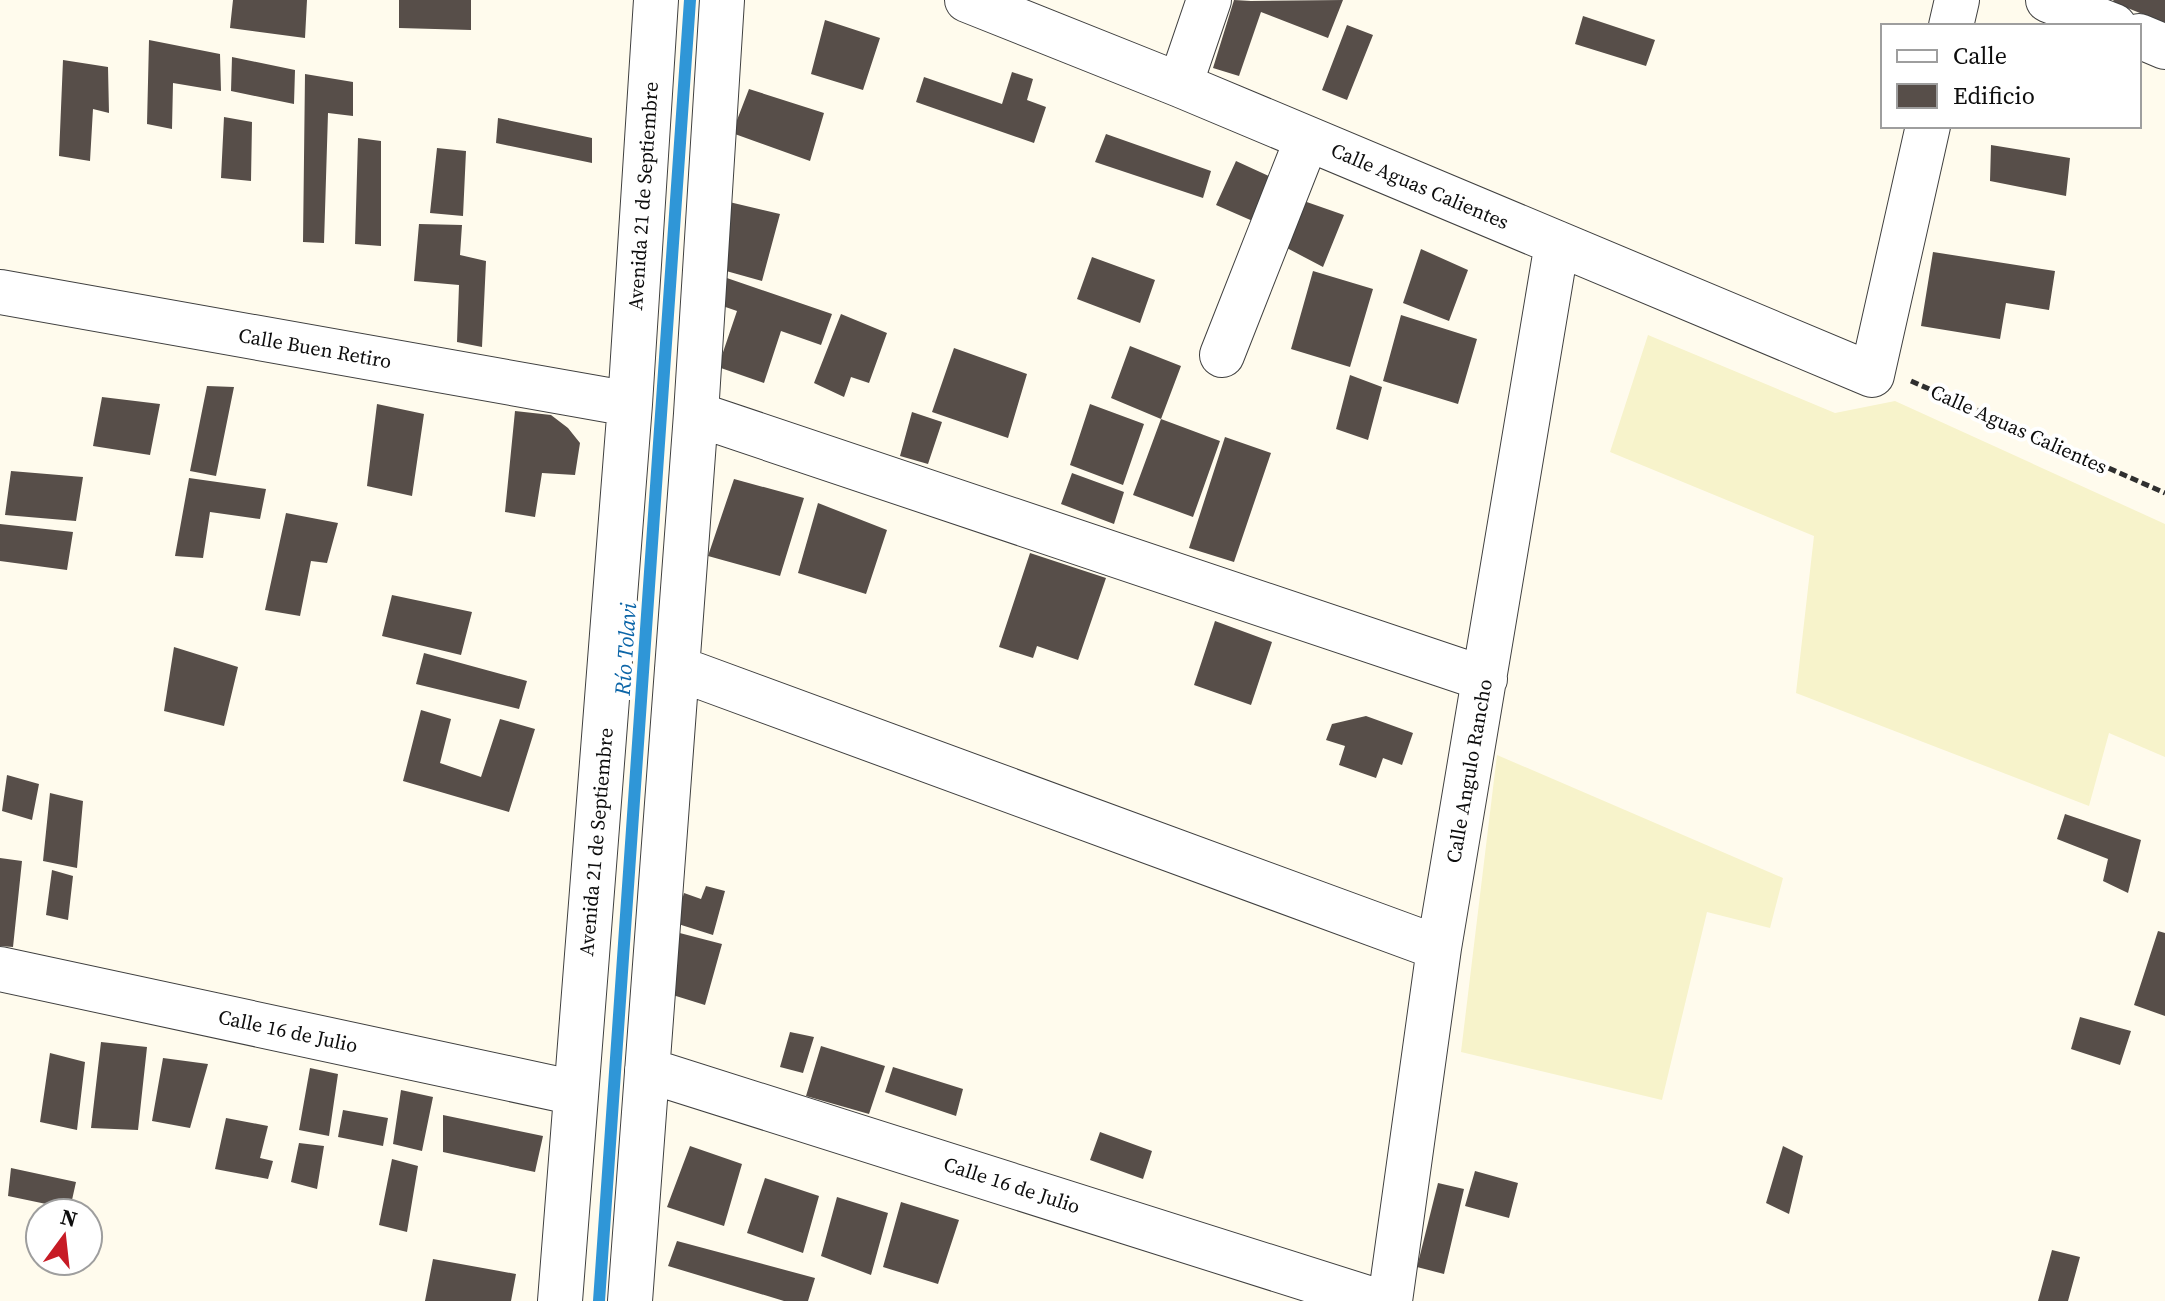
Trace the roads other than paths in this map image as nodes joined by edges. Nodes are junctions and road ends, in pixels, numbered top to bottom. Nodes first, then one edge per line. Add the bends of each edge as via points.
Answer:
1 (656, 0) edge
2 (722, 0) edge
3 (967, 0) edge
4 (1209, 0) edge
5 (1957, 0) edge
6 (2063, 3) edge
7 (1951, 24) edge
8 (2110, 24) edge
9 (2141, 37) edge
10 (2165, 47) edge
11 (1180, 85) junction
12 (1928, 128) edge
13 (1307, 139) junction
14 (1557, 243) junction
15 (0, 292) edge
16 (1222, 355) dead end
17 (630, 404) junction
18 (696, 414) junction
19 (677, 668) junction
20 (1485, 679) junction
21 (1439, 948) junction
22 (0, 969) edge
23 (647, 1070) junction
24 (576, 1093) junction
25 (560, 1301) edge
26 (630, 1301) edge
27 (1377, 1301) edge
28 (1390, 1301) edge

1 - 17 street, Avenida 21 de Septiembre
2 - 18 street
3 - 11 street, Calle Aguas Calientes
4 - 11 street
5 - 7 street
6 - 8 street
9 - 10 street
11 - 13 street, Calle Aguas Calientes
12 - 14 street, Calle Aguas Calientes via 1873,370
13 - 14 street, Calle Aguas Calientes
13 - 16 street
14 - 20 street, Calle Angulo Rancho
15 - 17 street, Calle Buen Retiro
17 - 24 street, Avenida 21 de Septiembre
18 - 19 street
18 - 20 street
19 - 21 street
19 - 23 street
20 - 21 street, Calle Angulo Rancho
21 - 28 street, Calle Angulo Rancho
22 - 24 street, Calle 16 de Julio
23 - 26 street
23 - 27 street, Calle 16 de Julio
24 - 25 street, Avenida 21 de Septiembre

